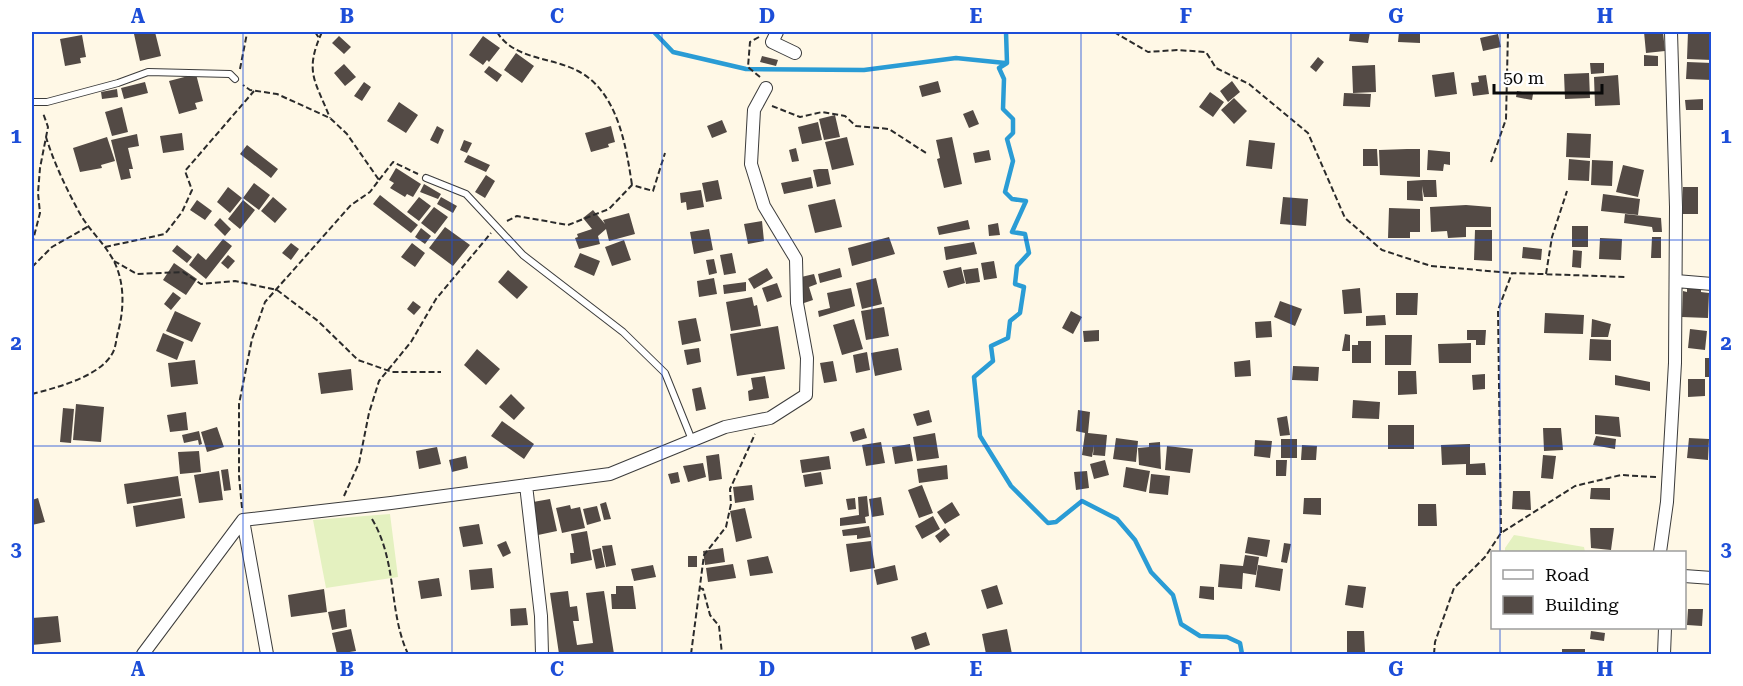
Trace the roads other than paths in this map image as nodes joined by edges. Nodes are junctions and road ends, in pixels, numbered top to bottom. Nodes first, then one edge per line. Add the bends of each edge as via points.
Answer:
1 (1671, 32) edge
2 (774, 37) edge
3 (795, 53) dead end
4 (235, 79) road end
5 (766, 88) road end
6 (35, 102) edge
7 (426, 178) road end
8 (1676, 281) junction
9 (1712, 285) edge
10 (692, 440) junction
11 (526, 485) junction
12 (243, 520) junction
13 (1660, 551) edge
14 (1686, 576) edge
15 (1712, 578) edge
16 (1665, 629) edge
17 (143, 654) edge
18 (267, 654) edge
19 (542, 654) edge
20 (1664, 654) edge

1 - 8 street
2 - 3 street
4 - 6 lane via 230,74 148,72
5 - 10 street via 754,110 751,164 764,206 796,259 797,303 807,358 806,395 765,419 725,427
7 - 10 lane via 466,194 523,255 624,332 665,373
8 - 9 street
8 - 13 street via 1675,363
10 - 11 street via 610,474
11 - 12 street
11 - 19 street
12 - 17 street
12 - 18 street
14 - 15 street
16 - 20 street

